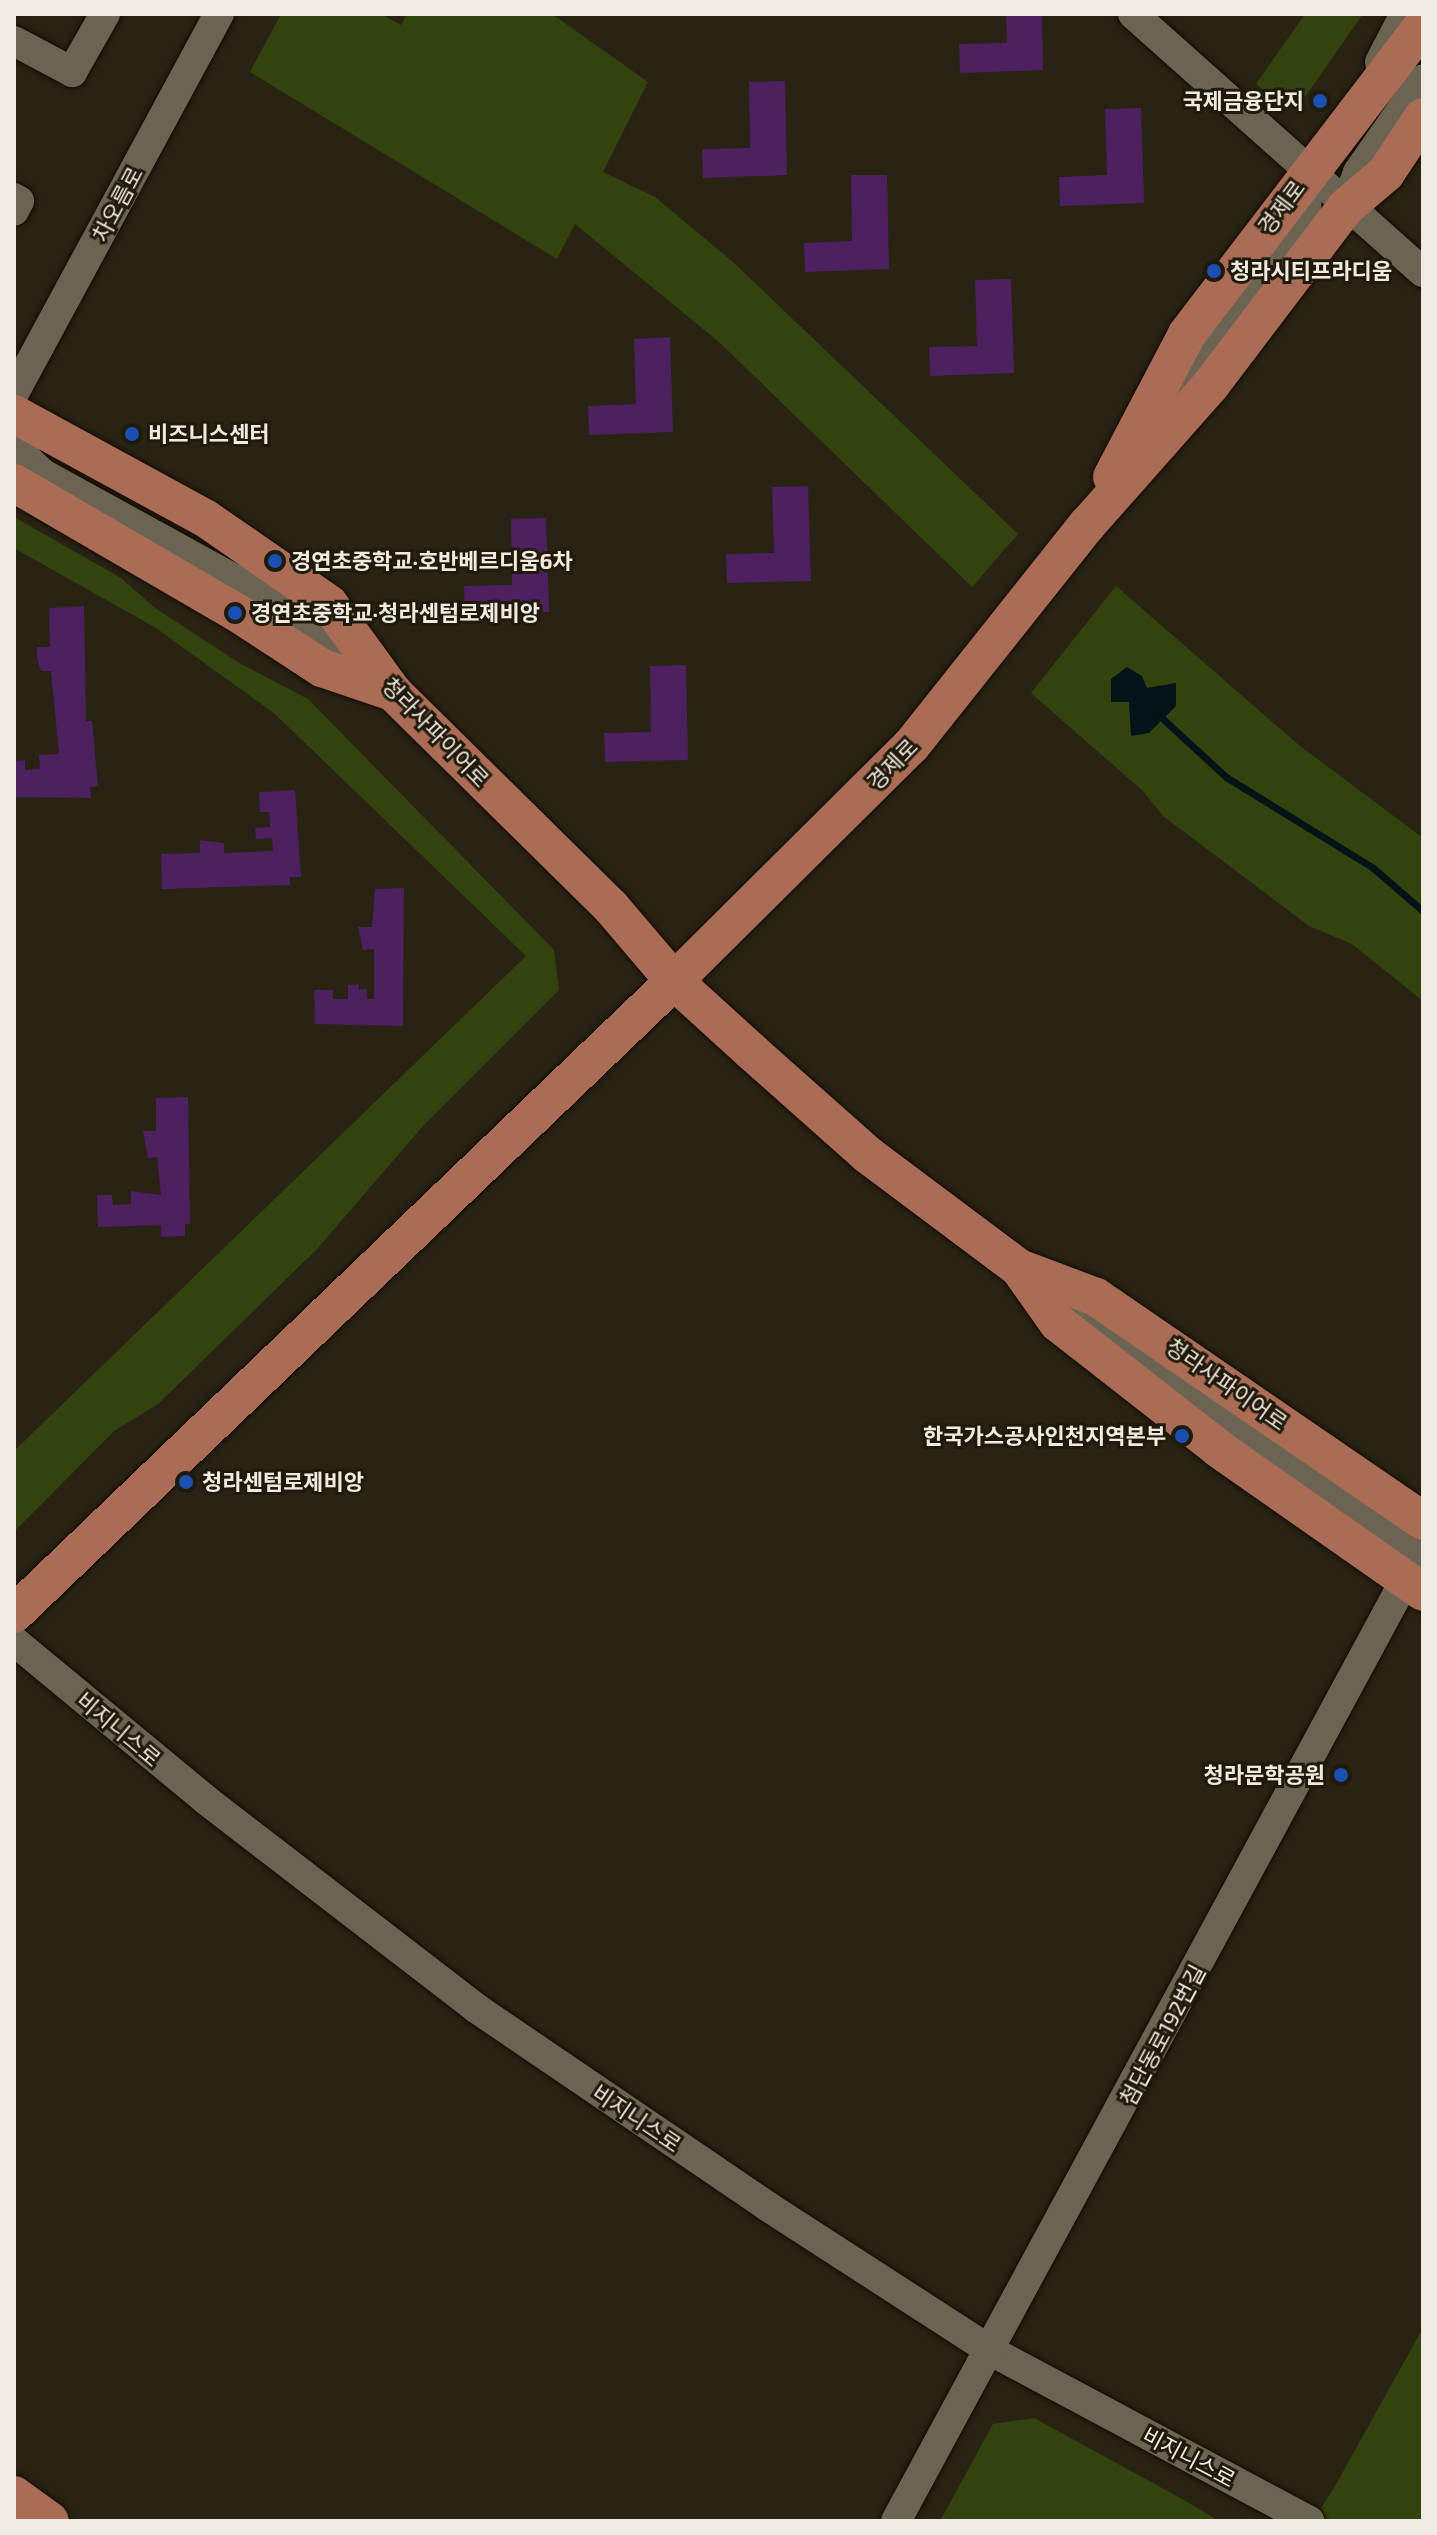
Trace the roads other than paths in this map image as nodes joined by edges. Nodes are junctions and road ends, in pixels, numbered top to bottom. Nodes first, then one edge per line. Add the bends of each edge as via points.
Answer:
1 (105, 14) edge
2 (219, 14) edge
3 (1133, 14) edge
4 (1405, 14) edge
5 (1423, 25) edge
6 (14, 41) edge
7 (1423, 79) edge
8 (1354, 113) junction
9 (1423, 117) edge
10 (1307, 172) junction
11 (14, 198) edge
12 (1345, 208) junction
13 (14, 211) edge
14 (1423, 272) edge
15 (14, 393) edge
16 (14, 414) edge
17 (14, 430) edge
18 (14, 483) edge
19 (1087, 525) junction
20 (393, 692) junction
21 (674, 981) junction
22 (1019, 1268) junction
23 (1423, 1521) edge
24 (1423, 1547) edge
25 (1415, 1587) edge
26 (14, 1614) edge
27 (14, 1641) edge
28 (991, 2351) junction
29 (14, 2495) edge
30 (1302, 2517) edge
31 (50, 2521) edge
32 (896, 2521) edge

1 - 6 street via 72,72
2 - 15 street, 차오름로
3 - 10 street
4 - 8 street
5 - 8 main road, 경제로
7 - 12 street via 1358,172
8 - 10 main road, 경제로
9 - 12 main road, 경제로 via 1386,173
10 - 12 street
10 - 19 main road, 경제로 via 1187,334
11 - 13 street via 19,201
12 - 14 street
12 - 19 main road, 경제로 via 1210,386
16 - 20 main road, 청라사파이어로 via 205,518 300,581 329,604
17 - 20 street via 27,459 43,474 283,606
18 - 20 main road via 322,668
19 - 21 main road, 경제로 via 911,746
20 - 21 main road, 청라사파이어로 via 611,907
21 - 22 main road, 청라사파이어로 via 868,1155
21 - 26 main road, 경제로
22 - 23 main road, 청라사파이어로 via 1096,1297
22 - 25 main road via 1058,1323 1219,1449
24 - 25 street, 첨단동로192번길
25 - 28 street, 첨단동로192번길
27 - 28 street, 비지니스로 via 206,1800 476,2008
28 - 30 street, 비지니스로
28 - 32 street, 첨단동로192번길
29 - 31 main road

